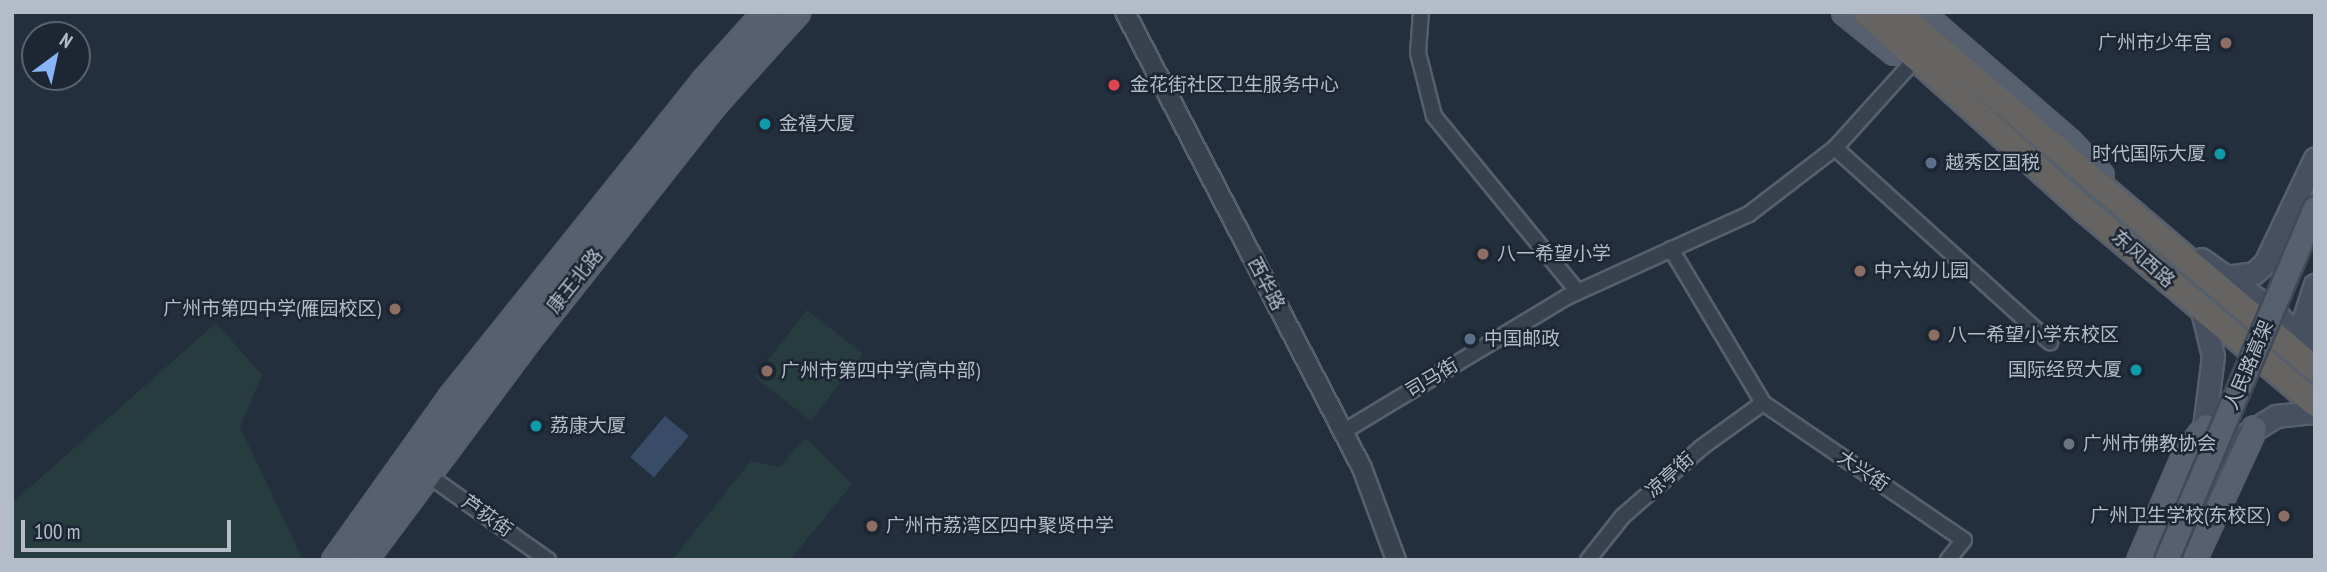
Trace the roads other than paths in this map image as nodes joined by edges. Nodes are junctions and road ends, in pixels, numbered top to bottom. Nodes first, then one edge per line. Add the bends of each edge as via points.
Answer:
1 (765, 12) edge
2 (797, 12) edge
3 (1125, 12) edge
4 (1421, 12) edge
5 (1844, 12) edge
6 (1865, 12) edge
7 (1897, 12) edge
8 (1920, 12) edge
9 (1910, 65) junction
10 (1973, 112) junction
11 (1835, 148) junction
12 (2315, 158) edge
13 (2120, 200) junction
14 (2305, 207) edge
15 (2315, 241) edge
16 (1671, 249) junction
17 (2226, 277) junction
18 (2315, 285) edge
19 (1578, 292) junction
20 (2202, 311) junction
21 (2050, 342) dead end
22 (2315, 351) edge
23 (2315, 357) edge
24 (2315, 369) edge
25 (1762, 403) junction
26 (2315, 404) edge
27 (2315, 412) edge
28 (2206, 426) junction
29 (1343, 432) junction
30 (2246, 434) junction
31 (425, 472) junction
32 (334, 560) edge
33 (364, 560) edge
34 (548, 560) edge
35 (1396, 560) edge
36 (1588, 560) edge
37 (1948, 560) edge
38 (2139, 560) edge
39 (2155, 560) edge
40 (2166, 560) edge
41 (2177, 560) edge
42 (2193, 560) edge

1 - 32 main road, 康王北路 via 696,89 452,396
2 - 31 main road, 康王北路 via 716,102
3 - 29 street, 西华路
4 - 19 street via 1418,53 1434,116
5 - 9 main road, 东风西路
6 - 10 highway, 东风西路
7 - 13 highway, 东风西路
8 - 13 main road, 东风西路 via 2070,142
9 - 10 main road, 东风西路
9 - 11 street, 司马街
10 - 20 highway, 东风西路
11 - 16 street, 司马街 via 1749,214
11 - 21 street
12 - 14 main road
13 - 17 main road
13 - 24 highway, 东风西路 via 2210,284
14 - 15 main road via 2292,216 2295,231
14 - 17 main road via 2254,273
14 - 40 main road, 人民路高架, bridge
16 - 19 street, 司马街
16 - 25 street
17 - 23 main road via 2274,311
18 - 22 main road via 2303,321
19 - 29 street, 司马街
20 - 26 highway, 东风西路
20 - 28 main road via 2213,356
25 - 36 street, 凉亭街 via 1702,447 1623,516
25 - 37 street, 大兴街 via 1964,540
27 - 30 main road via 2276,416
28 - 30 main road
28 - 38 main road via 2185,453
28 - 39 main road via 2195,466
29 - 35 street, 西华路 via 1362,468
30 - 41 main road via 2208,488
30 - 42 main road
31 - 33 main road, 康王北路
31 - 34 street, 芦荻街

